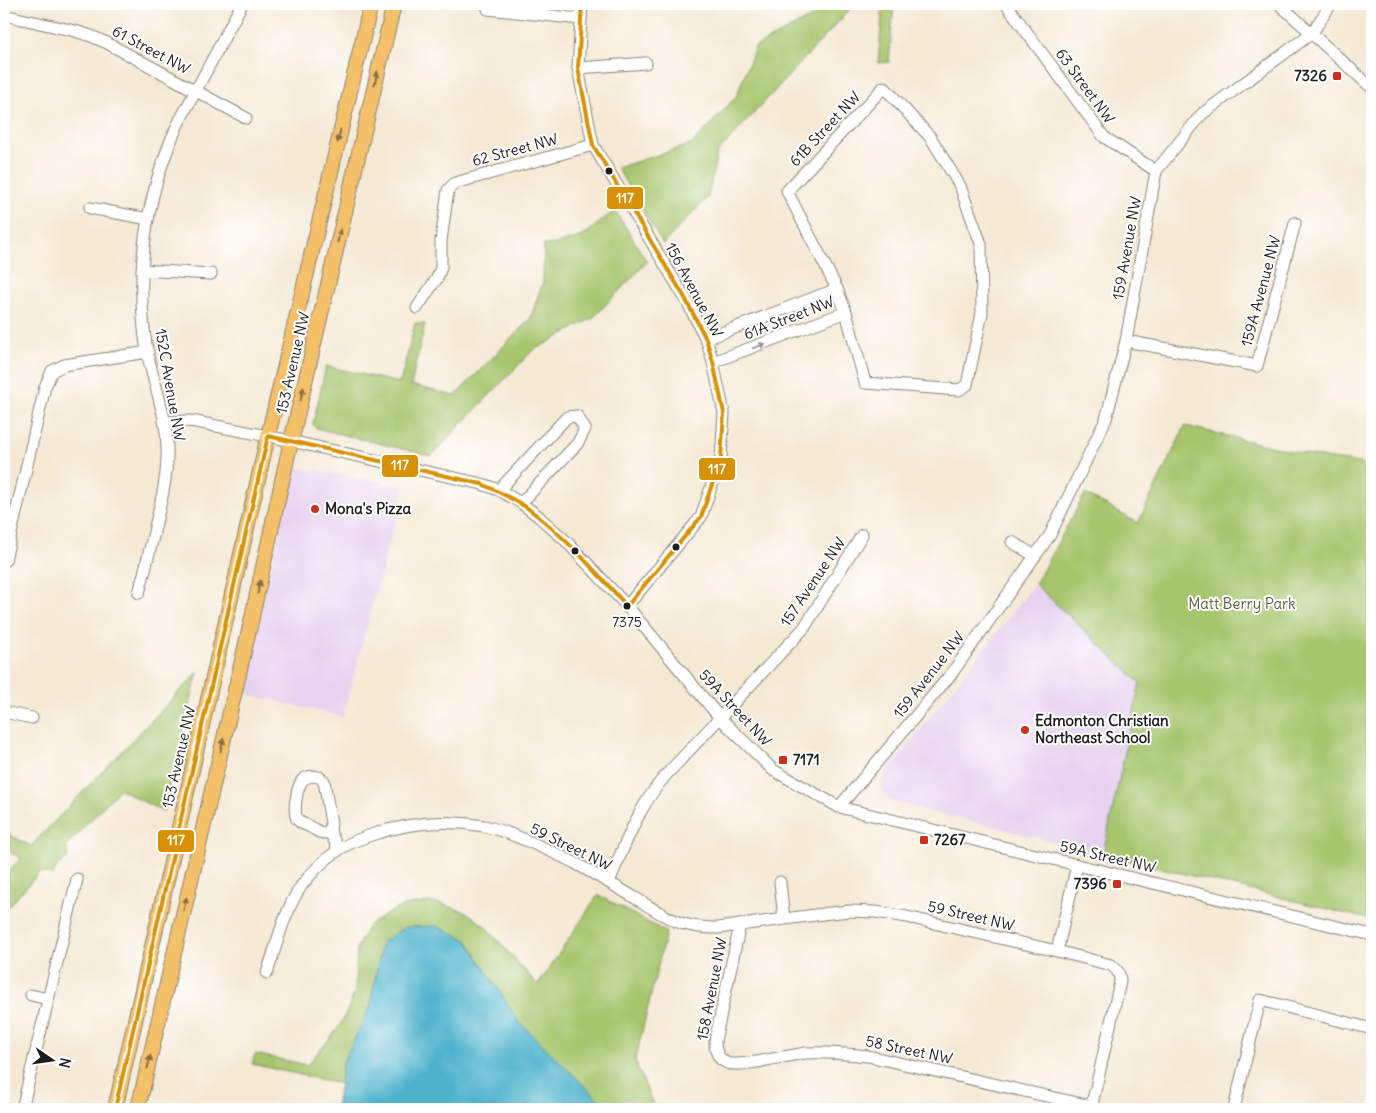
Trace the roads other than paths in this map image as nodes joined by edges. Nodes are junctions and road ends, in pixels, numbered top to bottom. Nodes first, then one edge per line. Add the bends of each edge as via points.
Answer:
1 (242, 4) edge
2 (371, 4) edge
3 (394, 4) edge
4 (582, 4) edge
5 (1006, 4) edge
6 (1279, 4) edge
7 (1331, 4) edge
8 (488, 9) dead end
9 (4, 15) edge
10 (580, 18) junction
11 (1312, 34) junction
12 (646, 63) dead end
13 (578, 68) junction
14 (1372, 88) edge
15 (196, 92) junction
16 (246, 118) dead end
17 (593, 144) junction
18 (1156, 170) junction
19 (90, 208) dead end
20 (148, 219) junction
21 (1295, 223) dead end
22 (142, 270) junction
23 (211, 274) dead end
24 (838, 289) junction
25 (417, 308) dead end
26 (846, 312) junction
27 (706, 339) junction
28 (1126, 340) junction
29 (148, 352) junction
30 (714, 362) junction
31 (164, 422) junction
32 (268, 436) junction
33 (291, 441) junction
34 (499, 490) junction
35 (521, 503) junction
36 (862, 535) dead end
37 (1012, 542) dead end
38 (1035, 556) junction
39 (5, 560) edge
40 (139, 593) dead end
41 (627, 606) junction
42 (4, 712) edge
43 (32, 718) dead end
44 (720, 718) junction
45 (839, 807) junction
46 (330, 832) junction
47 (339, 850) junction
48 (1077, 865) junction
49 (77, 879) dead end
50 (609, 882) junction
51 (780, 882) dead end
52 (784, 919) junction
53 (740, 925) junction
54 (1372, 935) edge
55 (1056, 951) junction
56 (267, 973) dead end
57 (31, 995) dead end
58 (48, 999) junction
59 (1372, 1029) edge
60 (719, 1058) joint
61 (1091, 1108) edge
62 (22, 1109) edge
63 (115, 1109) edge
64 (138, 1109) edge
65 (1234, 1109) edge

1 - 15 street, 152C Avenue NW
2 -> 32 main road, 153 Avenue NW
33 -> 3 main road, 153 Avenue NW
4 - 10 street, 156 Avenue NW
5 - 18 street, 63 Street NW via 1104,137
6 - 11 street
7 - 11 street, 159 Avenue NW
8 - 10 street
9 - 15 street, 61 Street NW via 91,36
10 - 13 street, 156 Avenue NW
11 - 14 street
11 - 18 street, 159 Avenue NW via 1202,114
12 - 13 street
13 - 17 street, 156 Avenue NW
15 - 16 street
15 - 20 street, 152C Avenue NW via 165,154
17 - 25 street, 62 Street NW via 455,182 448,190 441,268
17 - 27 street, 156 Avenue NW
18 - 28 street, 159 Avenue NW
19 - 20 street
20 - 22 street, 152C Avenue NW
21 - 28 street, 159A Avenue NW via 1256,366
22 - 23 street
22 - 29 street, 152C Avenue NW
24 - 26 street
24 - 26 street, 61B Street NW via 787,191 884,88 931,138 960,186 981,244 982,313 967,385 959,390 865,383
24 - 27 street, 61A Street NW
30 -> 26 street, 61A Street NW
27 - 30 street, 156 Avenue NW
28 - 38 street, 159 Avenue NW via 1106,419 1050,535
29 - 31 street, 152C Avenue NW
29 - 39 street via 64,364 52,371 45,387
30 - 41 street, 156 Avenue NW via 724,413 722,458 701,517
31 - 32 street, 59A Street NW via 188,421
31 - 40 street, 152C Avenue NW via 167,448 165,482
32 - 33 street, 59A Street NW
32 - 63 main road, 153 Avenue NW
33 - 34 street, 59A Street NW
64 -> 33 main road, 153 Avenue NW
34 - 35 street, 59A Street NW
34 - 35 street via 567,417 577,416 585,429 577,444
35 - 41 street, 59A Street NW via 566,541
36 - 44 street, 157 Avenue NW via 804,628
37 - 38 street
38 - 45 street, 159 Avenue NW via 952,673
41 - 44 street, 59A Street NW
42 - 43 street
44 - 45 street, 59A Street NW via 773,770
44 - 50 street, 157 Avenue NW via 649,796
45 - 48 street, 59A Street NW
46 - 46 street via 324,781 319,777 303,779 296,803 298,821 320,833
46 - 47 street
47 - 50 street, 59 Street NW via 362,838 397,827 430,823 470,824 512,835 562,856
47 - 56 street, 59 Street NW via 309,876 292,902
48 - 54 street, 59A Street NW
48 - 55 street
49 - 58 street
50 - 53 street, 59 Street NW via 684,924 718,928
51 - 52 street
52 - 53 street, 59 Street NW
52 - 55 street, 59 Street NW via 850,911 875,912
53 - 60 street, 158 Avenue NW via 715,1041
55 - 61 street, 59 Street NW via 1106,963 1120,976
57 - 58 street
58 - 62 street
59 - 65 street via 1260,1000
60 - 61 street, 58 Street NW via 738,1064 807,1053 868,1056

